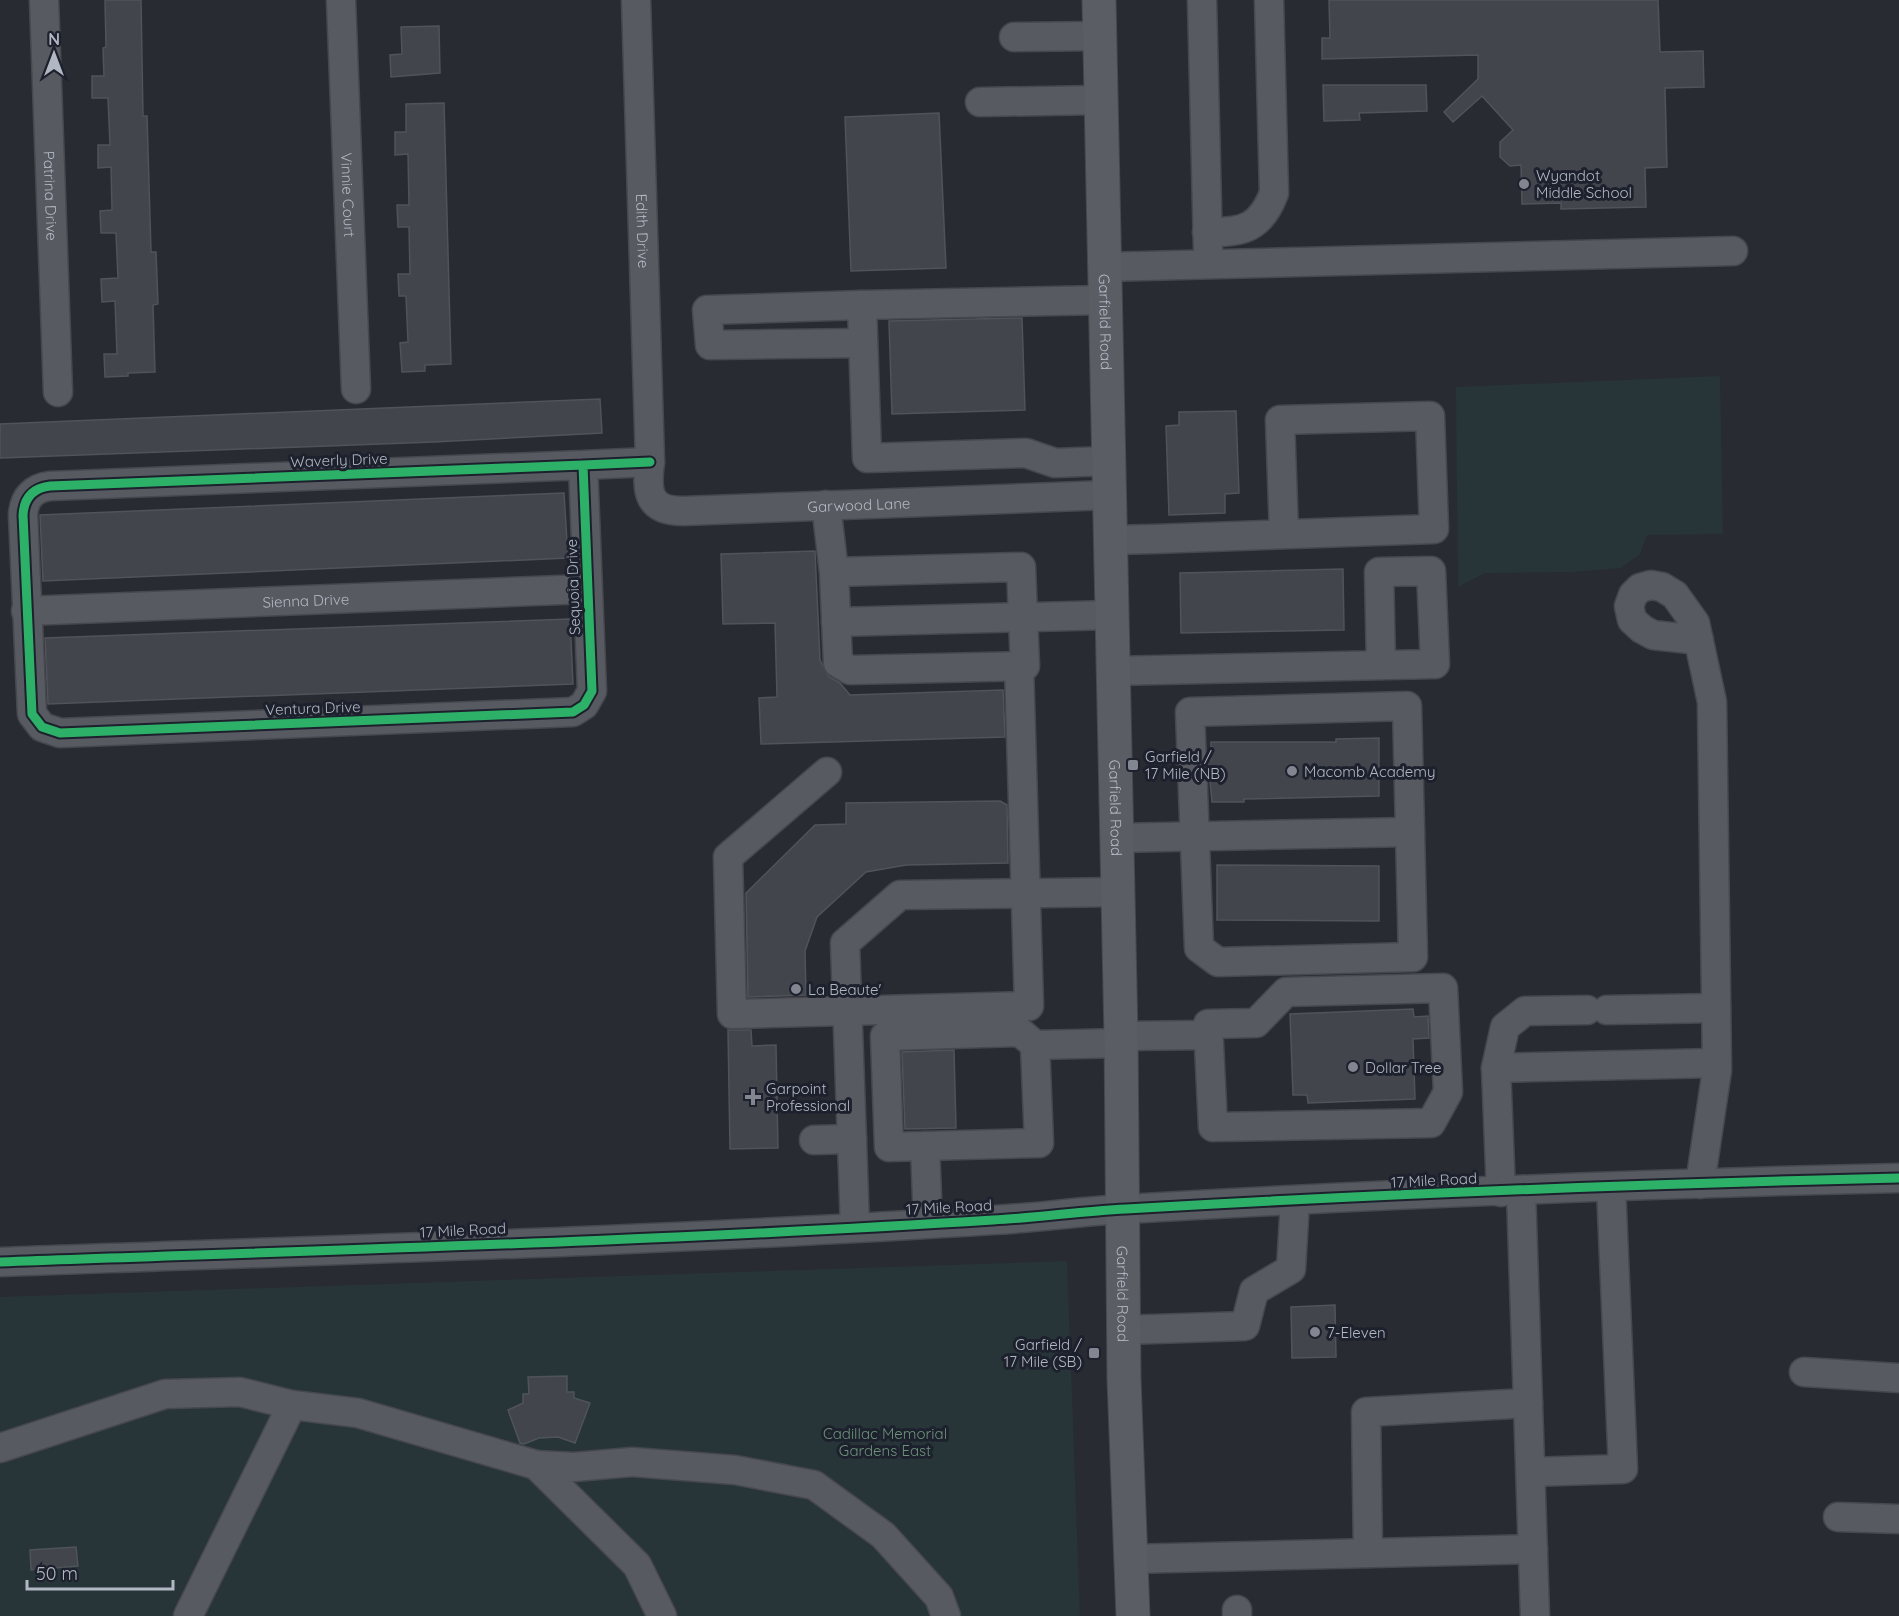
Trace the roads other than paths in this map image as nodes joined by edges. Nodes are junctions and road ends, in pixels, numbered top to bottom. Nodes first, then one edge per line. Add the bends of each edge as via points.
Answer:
1 (44, 0) edge
2 (341, 0) edge
3 (636, 0) edge
4 (1099, 0) edge
5 (1202, 0) edge
6 (1269, 0) edge
7 (1099, 36) junction
8 (1014, 37) dead end
9 (1101, 100) junction
10 (980, 102) dead end
11 (1208, 232) junction
12 (1733, 251) dead end
13 (1208, 264) junction
14 (1103, 267) junction
15 (1104, 300) junction
16 (862, 305) junction
17 (863, 344) junction
18 (356, 389) dead end
19 (58, 392) dead end
20 (1108, 461) junction
21 (650, 462) junction
22 (583, 465) junction
23 (1108, 495) junction
24 (826, 505) junction
25 (1284, 534) junction
26 (1110, 540) junction
27 (834, 572) junction
28 (587, 589) junction
29 (26, 611) junction
30 (1111, 615) junction
31 (1023, 616) junction
32 (836, 622) junction
33 (1699, 640) dead end
34 (1381, 665) dead end
35 (1019, 666) junction
36 (1112, 671) junction
37 (584, 705) joint
38 (827, 772) dead end
39 (1410, 831) junction
40 (1194, 836) junction
41 (1117, 838) junction
42 (1026, 892) junction
43 (1118, 892) junction
44 (1716, 1008) junction
45 (848, 1013) junction
46 (1208, 1035) junction
47 (1121, 1039) junction
48 (1035, 1045) junction
49 (1716, 1063) junction
50 (1496, 1068) junction
51 (852, 1139) junction
52 (814, 1140) dead end
53 (925, 1146) junction
54 (1899, 1178) edge
55 (1700, 1184) junction
56 (1611, 1187) junction
57 (1511, 1192) junction
58 (1295, 1201) junction
59 (1123, 1209) junction
60 (928, 1223) junction
61 (855, 1227) junction
62 (0, 1263) edge
63 (1124, 1330) junction
64 (1804, 1372) dead end
65 (1899, 1378) edge
66 (1528, 1403) junction
67 (292, 1405) junction
68 (0, 1448) edge
69 (537, 1465) junction
70 (1531, 1472) junction
71 (1838, 1517) dead end
72 (1899, 1519) edge
73 (1533, 1549) junction
74 (1368, 1553) junction
75 (1129, 1559) junction
76 (189, 1616) edge
77 (662, 1616) edge
78 (946, 1616) edge
79 (1133, 1616) edge
80 (1535, 1616) edge

1 - 19 street, Patrina Drive
2 - 18 street, Vinnie Court
3 - 21 street, Edith Drive
4 - 7 main road, Garfield Road
5 - 11 street
6 - 11 street via 1274,193 1259,220 1244,230
7 - 8 street
7 - 9 main road, Garfield Road
9 - 10 street
9 - 14 main road, Garfield Road
11 - 13 street
12 - 13 street
13 - 14 street
14 - 15 main road, Garfield Road
15 - 16 street
15 - 20 main road, Garfield Road
16 - 17 street
16 - 17 street via 706,310 710,345
17 - 20 street via 867,458 1026,453 1055,463
20 - 23 main road, Garfield Road
21 - 22 street, Waverly Drive
21 - 24 street, Garwood Lane via 649,493 665,511
22 - 28 street, Sequoia Drive
22 - 29 street, Waverly Drive via 50,486 32,493 24,506
23 - 24 street, Garwood Lane
23 - 26 main road, Garfield Road
24 - 27 street
25 - 25 street via 1434,529 1430,416 1280,420
25 - 26 street
26 - 30 main road, Garfield Road
27 - 31 street via 1022,567
27 - 32 street
28 - 29 street, Sienna Drive
28 - 37 street, Sequoia Drive via 591,691
29 - 37 street, Ventura Drive via 30,705 35,721 60,733 561,714
30 - 31 street
30 - 36 main road, Garfield Road
31 - 32 street
31 - 35 street via 1025,666
32 - 35 street via 838,663 850,670
33 - 44 street via 1713,702
34 - 36 street
35 - 42 street
36 - 41 main road, Garfield Road
38 - 45 street via 728,857 732,1014
39 - 40 street
39 - 40 street via 1413,957 1218,962 1199,948
39 - 40 street via 1407,706 1190,712
40 - 41 street
41 - 43 main road, Garfield Road
42 - 43 street
42 - 45 street via 900,895 845,943
42 - 45 street via 1029,1006
43 - 47 main road, Garfield Road
44 - 49 street
44 - 50 street via 1525,1011 1505,1027
45 - 51 street
46 - 46 street via 1213,1127 1431,1123 1448,1092 1443,988 1286,992 1256,1023 1208,1024
46 - 47 street
47 - 48 street
47 - 59 main road, Garfield Road
48 - 53 street via 1039,1143
48 - 53 street via 1020,1032 885,1036 889,1147
49 - 50 street
49 - 55 street
50 - 57 street
51 - 52 street
51 - 61 street
53 - 60 street
54 - 55 street, 17 Mile Road
55 - 56 street, 17 Mile Road
56 - 57 street, 17 Mile Road
56 - 70 street via 1623,1469
57 - 58 street, 17 Mile Road
57 - 66 street
58 - 59 street, 17 Mile Road
58 - 63 street via 1291,1269 1254,1292 1245,1326
59 - 60 street, 17 Mile Road
59 - 63 main road, Garfield Road
60 - 61 street, 17 Mile Road
61 - 62 street, 17 Mile Road
63 - 75 main road, Garfield Road
64 - 65 street
66 - 70 street
66 - 74 street via 1366,1412
67 - 68 street via 240,1392 165,1394
67 - 69 street via 358,1413
67 - 76 street
69 - 77 street via 637,1566
69 - 78 street via 574,1467 633,1462 735,1470 814,1485 883,1535 939,1597
70 - 73 street
71 - 72 street
73 - 74 street
73 - 80 street
74 - 75 street
75 - 79 main road, Garfield Road

